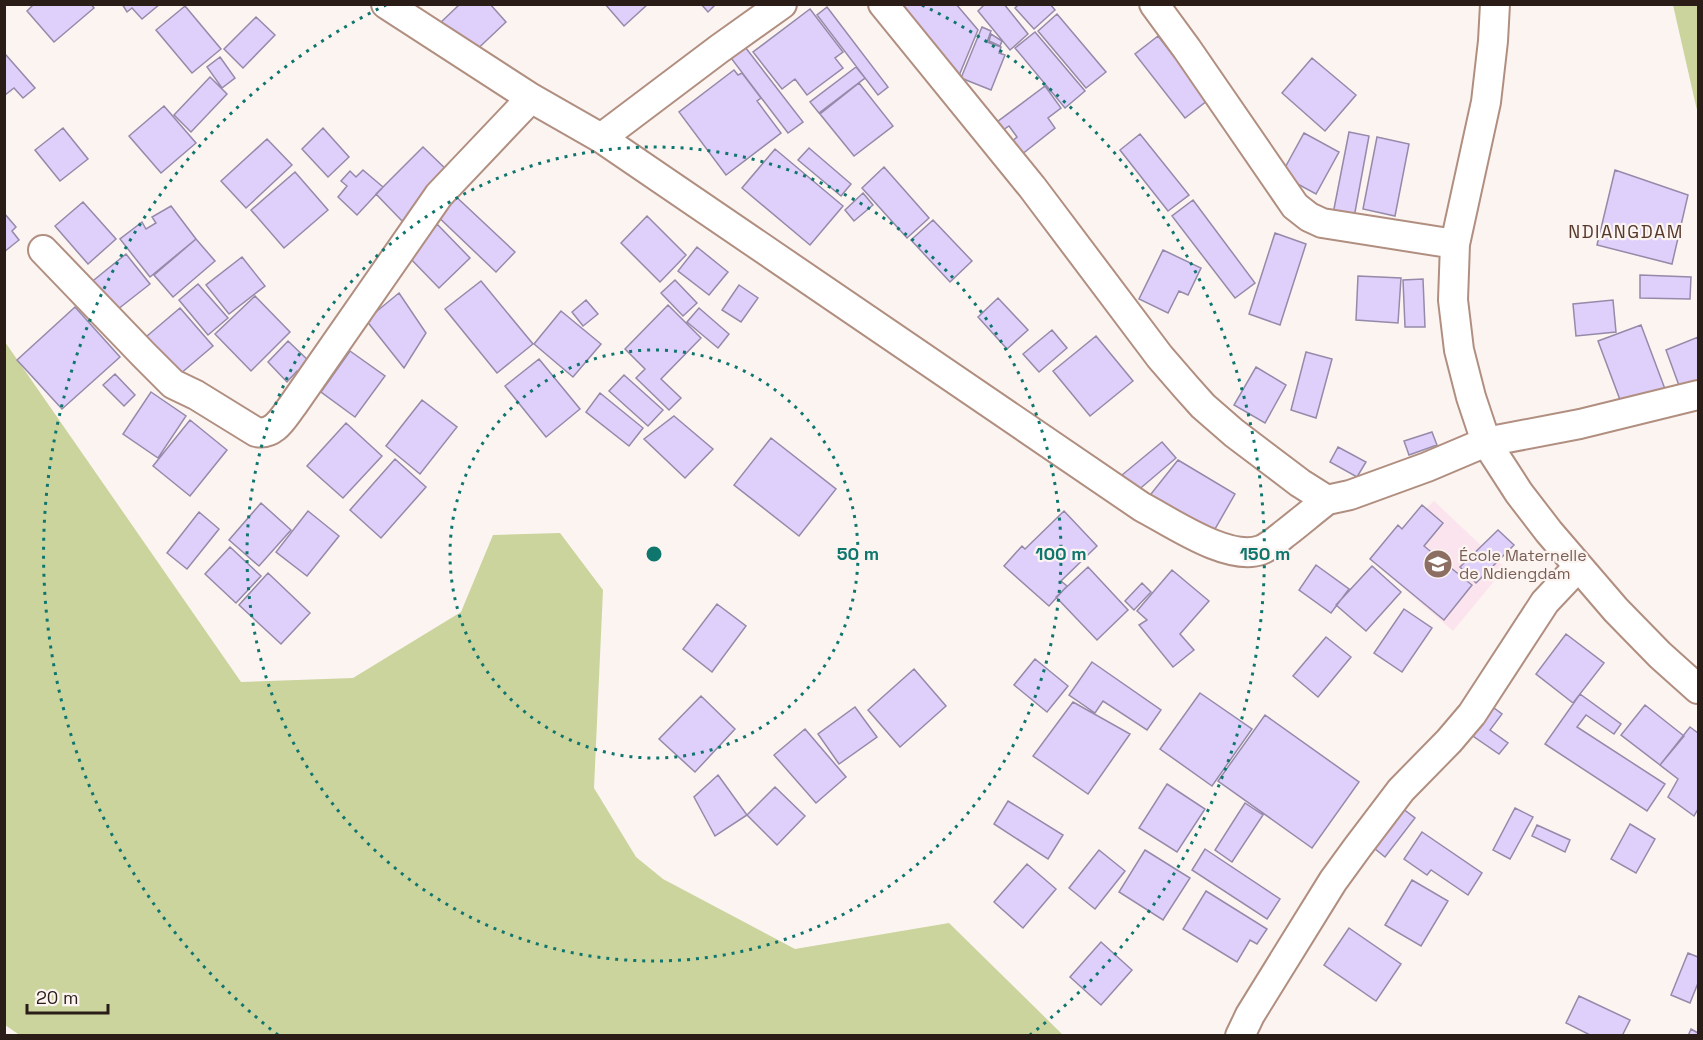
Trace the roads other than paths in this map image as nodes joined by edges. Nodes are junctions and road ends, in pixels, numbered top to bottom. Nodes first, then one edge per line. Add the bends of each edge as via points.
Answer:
1 (386, 4) edge
2 (782, 4) edge
3 (884, 4) edge
4 (1155, 4) edge
5 (1495, 4) edge
6 (531, 98) junction
7 (601, 138) junction
8 (1455, 244) junction
9 (43, 250) dead end
10 (1698, 395) edge
11 (1486, 442) junction
12 (1327, 500) junction
13 (1578, 567) junction
14 (1698, 689) edge
15 (1240, 1035) edge

1 - 6 street
2 - 7 street
3 - 12 street via 1192,393 1258,452
4 - 8 street via 1295,206 1322,223
5 - 8 street via 1486,102
6 - 7 street
6 - 9 street via 440,195 293,405 273,430 264,434 173,384
7 - 12 street via 1142,507 1213,545 1246,552 1261,550
8 - 11 street via 1453,300 1459,351
10 - 11 street
11 - 12 street via 1427,467
11 - 13 street via 1519,493
13 - 14 street via 1660,655
13 - 15 street via 1545,602 1472,714 1401,789 1339,873

